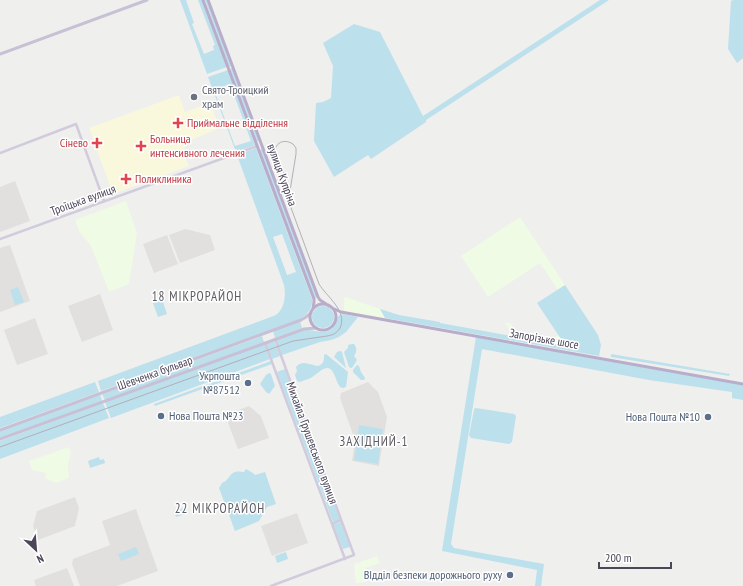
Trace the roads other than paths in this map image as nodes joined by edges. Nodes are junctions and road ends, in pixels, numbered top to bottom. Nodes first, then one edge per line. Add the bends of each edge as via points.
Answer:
1 (147, 0) edge
2 (204, 0) edge
3 (208, 0) edge
4 (0, 54) edge
5 (233, 67) junction
6 (229, 68) junction
7 (261, 144) junction
8 (257, 146) junction
9 (0, 153) edge
10 (104, 201) junction
11 (0, 239) edge
12 (330, 307) junction
13 (312, 311) junction
14 (341, 312) junction
15 (335, 319) junction
16 (316, 328) junction
17 (272, 331) junction
18 (262, 334) junction
19 (275, 339) junction
20 (265, 343) junction
21 (743, 384) edge
22 (101, 393) junction
23 (104, 402) junction
24 (0, 430) edge
25 (0, 439) edge
26 (342, 520) junction
27 (332, 524) junction
28 (345, 559) junction
29 (271, 586) edge

1 - 4 main road
2 - 6 main road, вулиця Купріна
3 - 5 main road, вулиця Купріна
5 - 6 main road
5 - 7 main road, вулиця Купріна
6 - 8 main road, вулиця Купріна
7 - 8 main road, Троїцька вулиця
7 - 12 main road, вулиця Купріна via 318,297
8 - 10 street, Троїцька вулиця
8 - 13 main road, вулиця Купріна via 314,300
9 - 10 street via 76,124
10 - 11 street, Троїцька вулиця
12 - 13 main road via 320,305
12 - 14 main road, Запорізьке шосе
12 - 15 main road via 335,313
13 - 16 main road via 310,322
13 - 17 main road, Шевченка бульвар via 301,320
14 - 15 main road
14 - 21 main road, Запорізьке шосе
15 - 16 main road via 334,324 328,329
16 - 19 main road, Шевченка бульвар via 304,328
17 - 18 main road, Шевченка бульвар
17 - 19 main road, Михайла Грушевського вулиця
18 - 20 main road, Михайла Грушевського вулиця
18 - 22 main road, Шевченка бульвар
19 - 20 main road, Шевченка бульвар
19 - 26 street, Михайла Грушевського вулиця
20 - 23 main road, Шевченка бульвар
20 - 27 street, Михайла Грушевського вулиця
22 - 23 main road
22 - 24 main road, Шевченка бульвар
23 - 25 main road, Шевченка бульвар
26 - 27 street
26 - 28 street, Михайла Грушевського вулиця via 354,556
27 - 28 street, Михайла Грушевського вулиця
28 - 29 street

